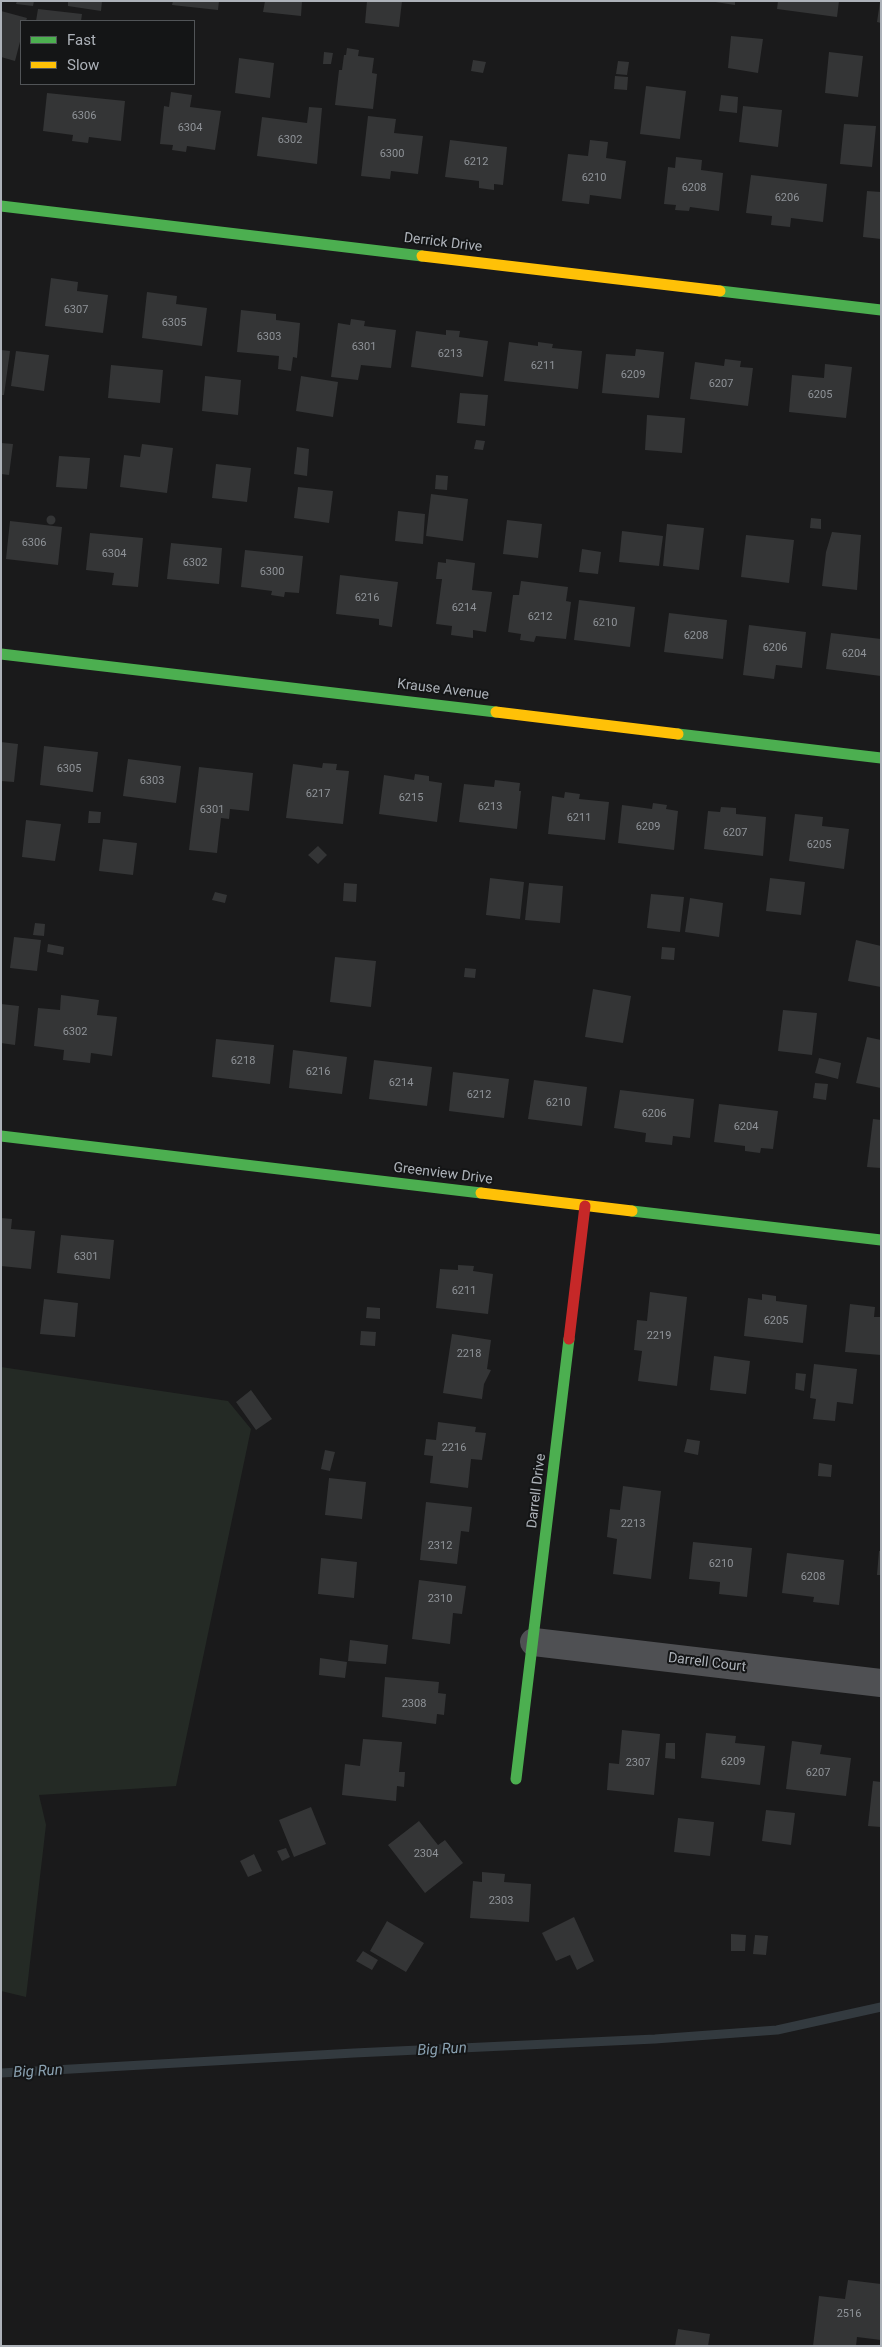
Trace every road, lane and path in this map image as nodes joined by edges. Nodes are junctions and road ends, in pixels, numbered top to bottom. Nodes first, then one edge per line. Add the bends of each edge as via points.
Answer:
1 (1, 206) edge
2 (881, 310) edge
3 (1, 654) edge
4 (881, 758) edge
5 (1, 1136) edge
6 (586, 1206) junction
7 (881, 1240) edge
8 (534, 1642) junction
9 (881, 1683) edge
10 (516, 1779) dead end

1 - 2 street, Derrick Drive
3 - 4 street, Krause Avenue
5 - 6 street, Greenview Drive
6 - 7 street, Greenview Drive
6 - 8 street, Darrell Drive
8 - 9 street, Darrell Court
8 - 10 street, Darrell Drive

